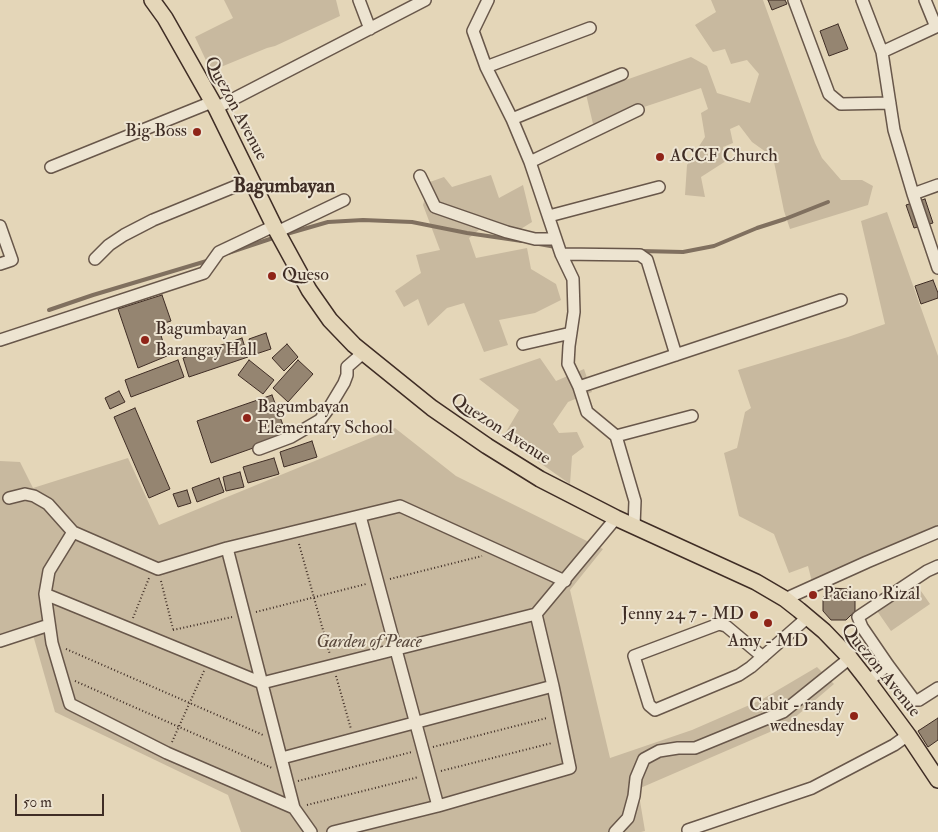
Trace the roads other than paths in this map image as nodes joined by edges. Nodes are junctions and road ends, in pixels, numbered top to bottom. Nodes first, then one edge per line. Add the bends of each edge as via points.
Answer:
1 (152, 0) edge
2 (358, 0) edge
3 (425, 0) edge
4 (488, 0) edge
5 (794, 0) edge
6 (862, 0) edge
7 (925, 0) edge
8 (937, 26) edge
9 (590, 28) dead end
10 (370, 29) junction
11 (882, 52) junction
12 (486, 67) junction
13 (622, 74) dead end
14 (890, 103) junction
15 (214, 105) junction
16 (638, 110) dead end
17 (512, 120) junction
18 (530, 162) junction
19 (51, 167) dead end
20 (420, 176) dead end
21 (251, 180) junction
22 (938, 185) edge
23 (659, 187) dead end
24 (913, 194) junction
25 (344, 200) dead end
26 (549, 216) junction
27 (0, 226) edge
28 (275, 229) junction
29 (556, 239) junction
30 (561, 254) junction
31 (95, 259) dead end
32 (0, 264) edge
33 (938, 268) edge
34 (841, 300) dead end
35 (571, 333) junction
36 (0, 340) edge
37 (522, 344) dead end
38 (363, 352) junction
39 (676, 355) junction
40 (579, 387) junction
41 (692, 416) dead end
42 (616, 436) junction
43 (259, 448) dead end
44 (8, 498) dead end
45 (360, 516) junction
46 (616, 518) junction
47 (634, 526) junction
48 (73, 532) junction
49 (938, 532) edge
50 (227, 548) junction
51 (938, 566) edge
52 (565, 580) junction
53 (45, 594) junction
54 (785, 599) junction
55 (536, 614) junction
56 (808, 617) junction
57 (49, 625) junction
58 (0, 641) edge
59 (396, 649) junction
60 (763, 657) junction
61 (850, 658) junction
62 (888, 665) junction
63 (868, 681) junction
64 (262, 683) junction
65 (554, 686) junction
66 (938, 688) edge
67 (415, 723) junction
68 (908, 734) junction
69 (282, 758) junction
70 (938, 780) edge
71 (438, 806) junction
72 (294, 808) junction
73 (688, 830) dead end
74 (312, 832) edge
75 (333, 832) edge
76 (615, 832) edge

1 - 15 main road, Quezon Avenue
2 - 10 street
3 - 10 street
4 - 12 street via 473,31
5 - 14 street via 829,94 841,104
6 - 11 street
7 - 8 street
8 - 11 street
9 - 12 street
10 - 15 street
11 - 14 street
12 - 17 street
13 - 17 street
14 - 24 street via 894,130
15 - 19 street
15 - 21 main road, Quezon Avenue
16 - 18 street
17 - 18 street
18 - 26 street
20 - 29 street via 435,207 507,232 535,239
21 - 28 main road, Quezon Avenue
21 - 31 street via 139,227 109,245
22 - 24 street
23 - 26 street
24 - 33 street
25 - 28 street
26 - 29 street
27 - 32 street via 12,260
28 - 36 street via 219,252 204,273
28 - 38 main road, Quezon Avenue via 330,320
29 - 30 street
30 - 35 street via 573,279
30 - 39 street via 640,255 647,260
34 - 39 street
35 - 37 street
35 - 40 street via 568,364
38 - 43 street via 347,367 344,384 320,420 291,437
38 - 46 main road, Quezon Avenue via 432,408 487,446 540,480
39 - 40 street
40 - 42 street via 587,412
41 - 42 street
42 - 47 street via 635,501
44 - 48 street via 25,494 34,496 48,504
45 - 50 street
45 - 52 street via 400,506
45 - 59 street
46 - 47 main road, Quezon Avenue
46 - 52 street
47 - 54 main road, Quezon Avenue via 756,582
48 - 50 street via 156,568
48 - 53 street via 49,571
49 - 54 street
50 - 64 street
51 - 62 street via 858,617
52 - 55 street
53 - 57 street
53 - 64 street
54 - 56 main road, Quezon Avenue
55 - 59 street
55 - 65 street
56 - 60 street
56 - 61 main road, Quezon Avenue
57 - 58 street
57 - 72 street via 70,704 166,753
59 - 64 street
59 - 67 street
60 - 60 street via 739,675 655,710 649,705 634,656 719,624 726,626
61 - 63 main road, Quezon Avenue
61 - 76 street via 783,712 695,748 659,751 644,759 636,778 628,818
62 - 63 street
62 - 66 street via 914,700
63 - 68 main road, Quezon Avenue
64 - 69 street
65 - 67 street
65 - 71 street via 570,768
67 - 69 street
67 - 71 street
68 - 70 main road, Quezon Avenue
68 - 73 street via 894,745 812,788
69 - 72 street
71 - 75 street
72 - 74 street

